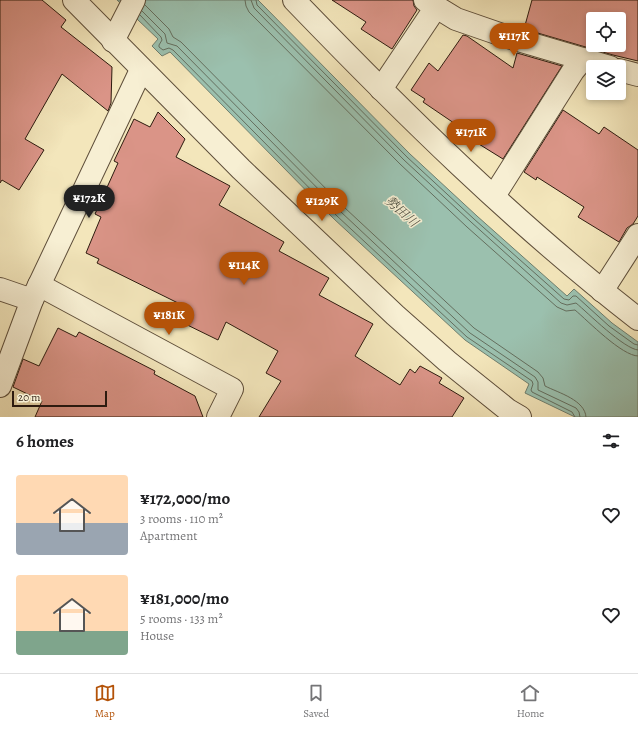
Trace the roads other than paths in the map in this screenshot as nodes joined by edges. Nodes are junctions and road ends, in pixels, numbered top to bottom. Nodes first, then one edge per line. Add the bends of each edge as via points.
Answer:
1 (74, 0) edge
2 (134, 0) edge
3 (294, 0) edge
4 (430, 3) edge
5 (118, 32) junction
6 (583, 59) junction
7 (586, 60) edge
8 (142, 70) junction
9 (626, 72) edge
10 (638, 75) edge
11 (381, 89) junction
12 (494, 196) junction
13 (638, 235) edge
14 (0, 289) edge
15 (602, 291) junction
16 (36, 293) junction
17 (638, 319) edge
18 (0, 386) edge
19 (218, 417) edge
20 (520, 417) edge

1 - 5 street
2 - 5 street
3 - 11 street
4 - 6 street via 456,19
4 - 11 street
5 - 8 street
6 - 7 street
6 - 12 street
8 - 16 street
8 - 20 street via 241,169 395,314 447,361
9 - 10 street
11 - 12 street
12 - 15 street
13 - 15 street
14 - 16 street
15 - 17 street
16 - 18 street
16 - 19 street via 232,389

